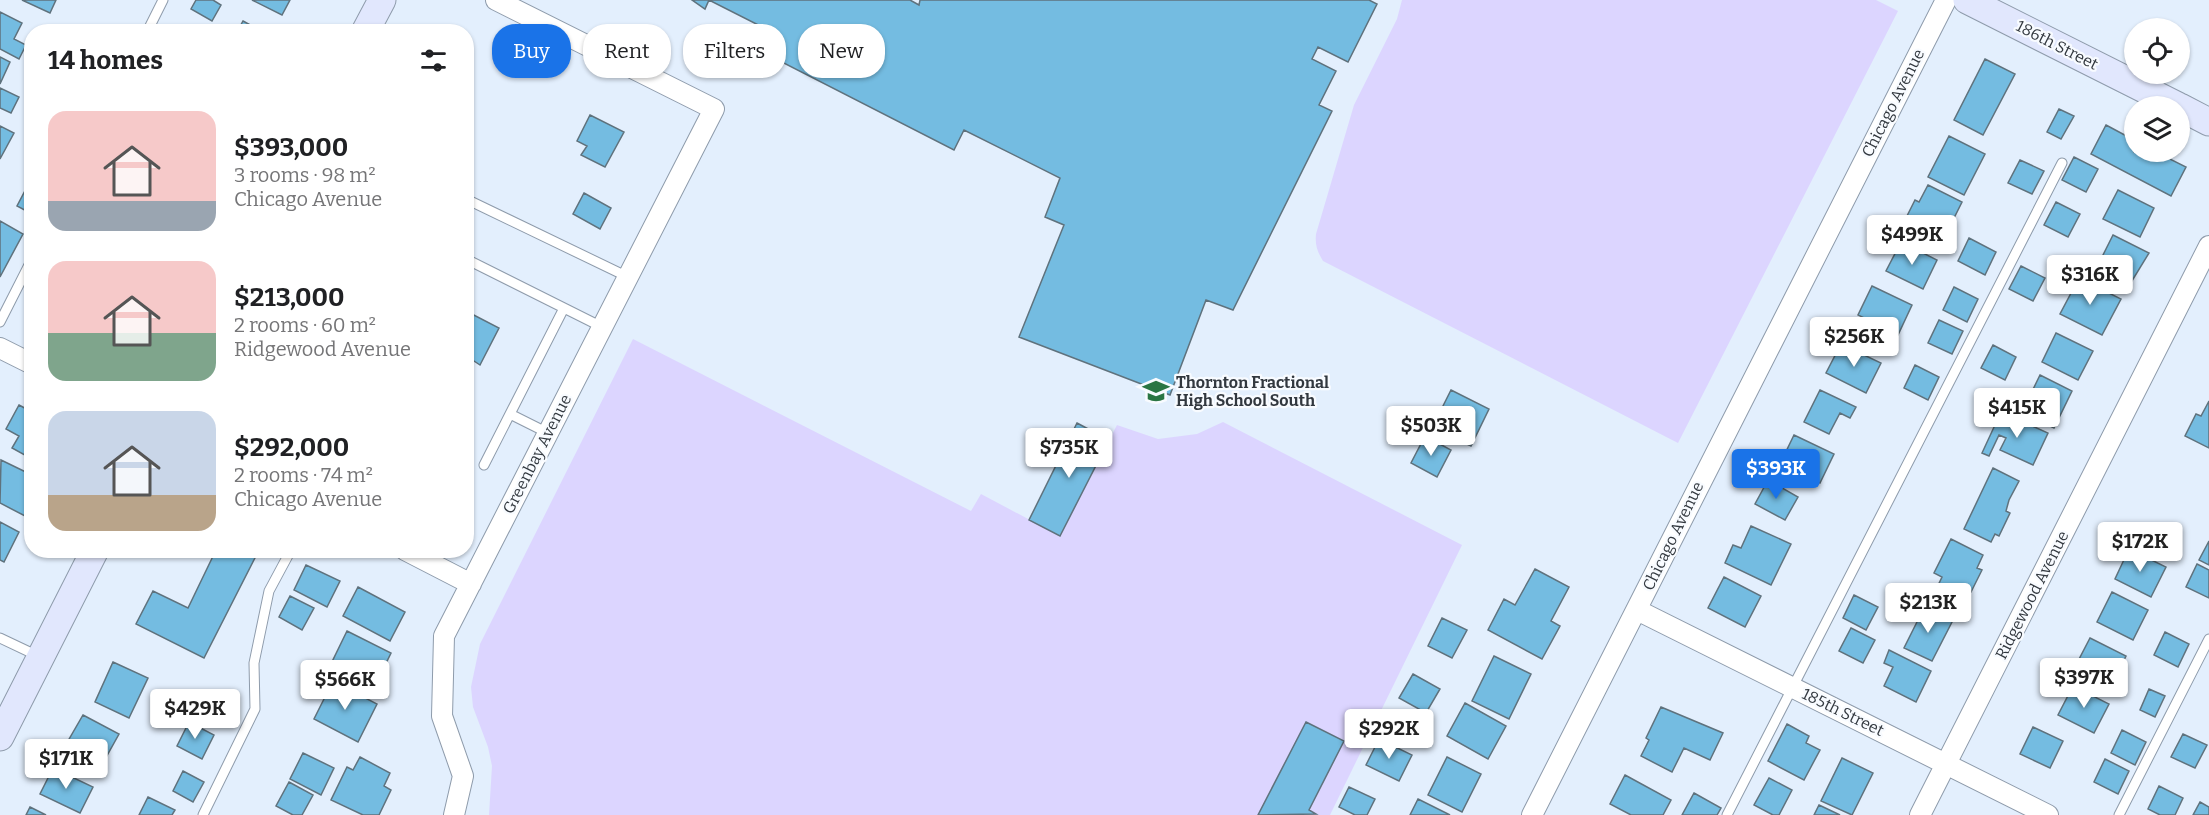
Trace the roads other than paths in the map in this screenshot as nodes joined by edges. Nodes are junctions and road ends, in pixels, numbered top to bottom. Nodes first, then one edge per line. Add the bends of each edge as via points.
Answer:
1 (163, 0) edge
2 (382, 0) edge
3 (496, 0) edge
4 (1946, 0) edge
5 (1967, 0) edge
6 (151, 24) edge
7 (369, 24) edge
8 (2157, 96) edge
9 (2190, 112) edge
10 (2209, 122) edge
11 (2062, 163) dead end
12 (474, 203) edge
13 (2209, 246) edge
14 (474, 263) edge
15 (24, 275) edge
16 (628, 277) junction
17 (564, 308) junction
18 (0, 322) edge
19 (602, 327) junction
20 (0, 348) edge
21 (24, 360) edge
22 (510, 414) junction
23 (548, 433) junction
24 (484, 465) dead end
25 (91, 558) edge
26 (287, 558) edge
27 (421, 558) edge
28 (471, 584) junction
29 (1637, 610) junction
30 (0, 638) edge
31 (2209, 639) edge
32 (41, 657) junction
33 (1792, 687) junction
34 (6, 709) edge
35 (0, 737) edge
36 (1946, 763) junction
37 (203, 815) edge
38 (454, 815) edge
39 (1532, 815) edge
40 (1727, 815) edge
41 (1920, 815) edge
42 (2048, 815) edge
43 (2119, 815) edge

1 - 6 lane
2 - 7 street
3 - 16 street, Greenbay Avenue via 714,109
4 - 29 street, Chicago Avenue
5 - 8 street, 186th Street
9 - 10 street, 186th Street
11 - 33 lane
12 - 16 lane
13 - 36 street, Ridgewood Avenue
14 - 17 lane
15 - 18 lane
16 - 19 street, Greenbay Avenue
17 - 19 lane
17 - 22 lane
19 - 23 street, Greenbay Avenue
20 - 21 street
22 - 23 lane
22 - 24 lane
23 - 28 street, Greenbay Avenue
25 - 32 street
26 - 37 lane via 269,591 254,663 255,709
27 - 28 street
28 - 38 street, Greenbay Avenue via 444,636 442,716 463,776
29 - 33 street, 185th Street
29 - 39 street, Chicago Avenue
30 - 32 lane
31 - 43 lane
32 - 34 street
33 - 36 street, 185th Street
33 - 40 lane
34 - 35 street
36 - 41 street, Ridgewood Avenue
36 - 42 street, 185th Street

